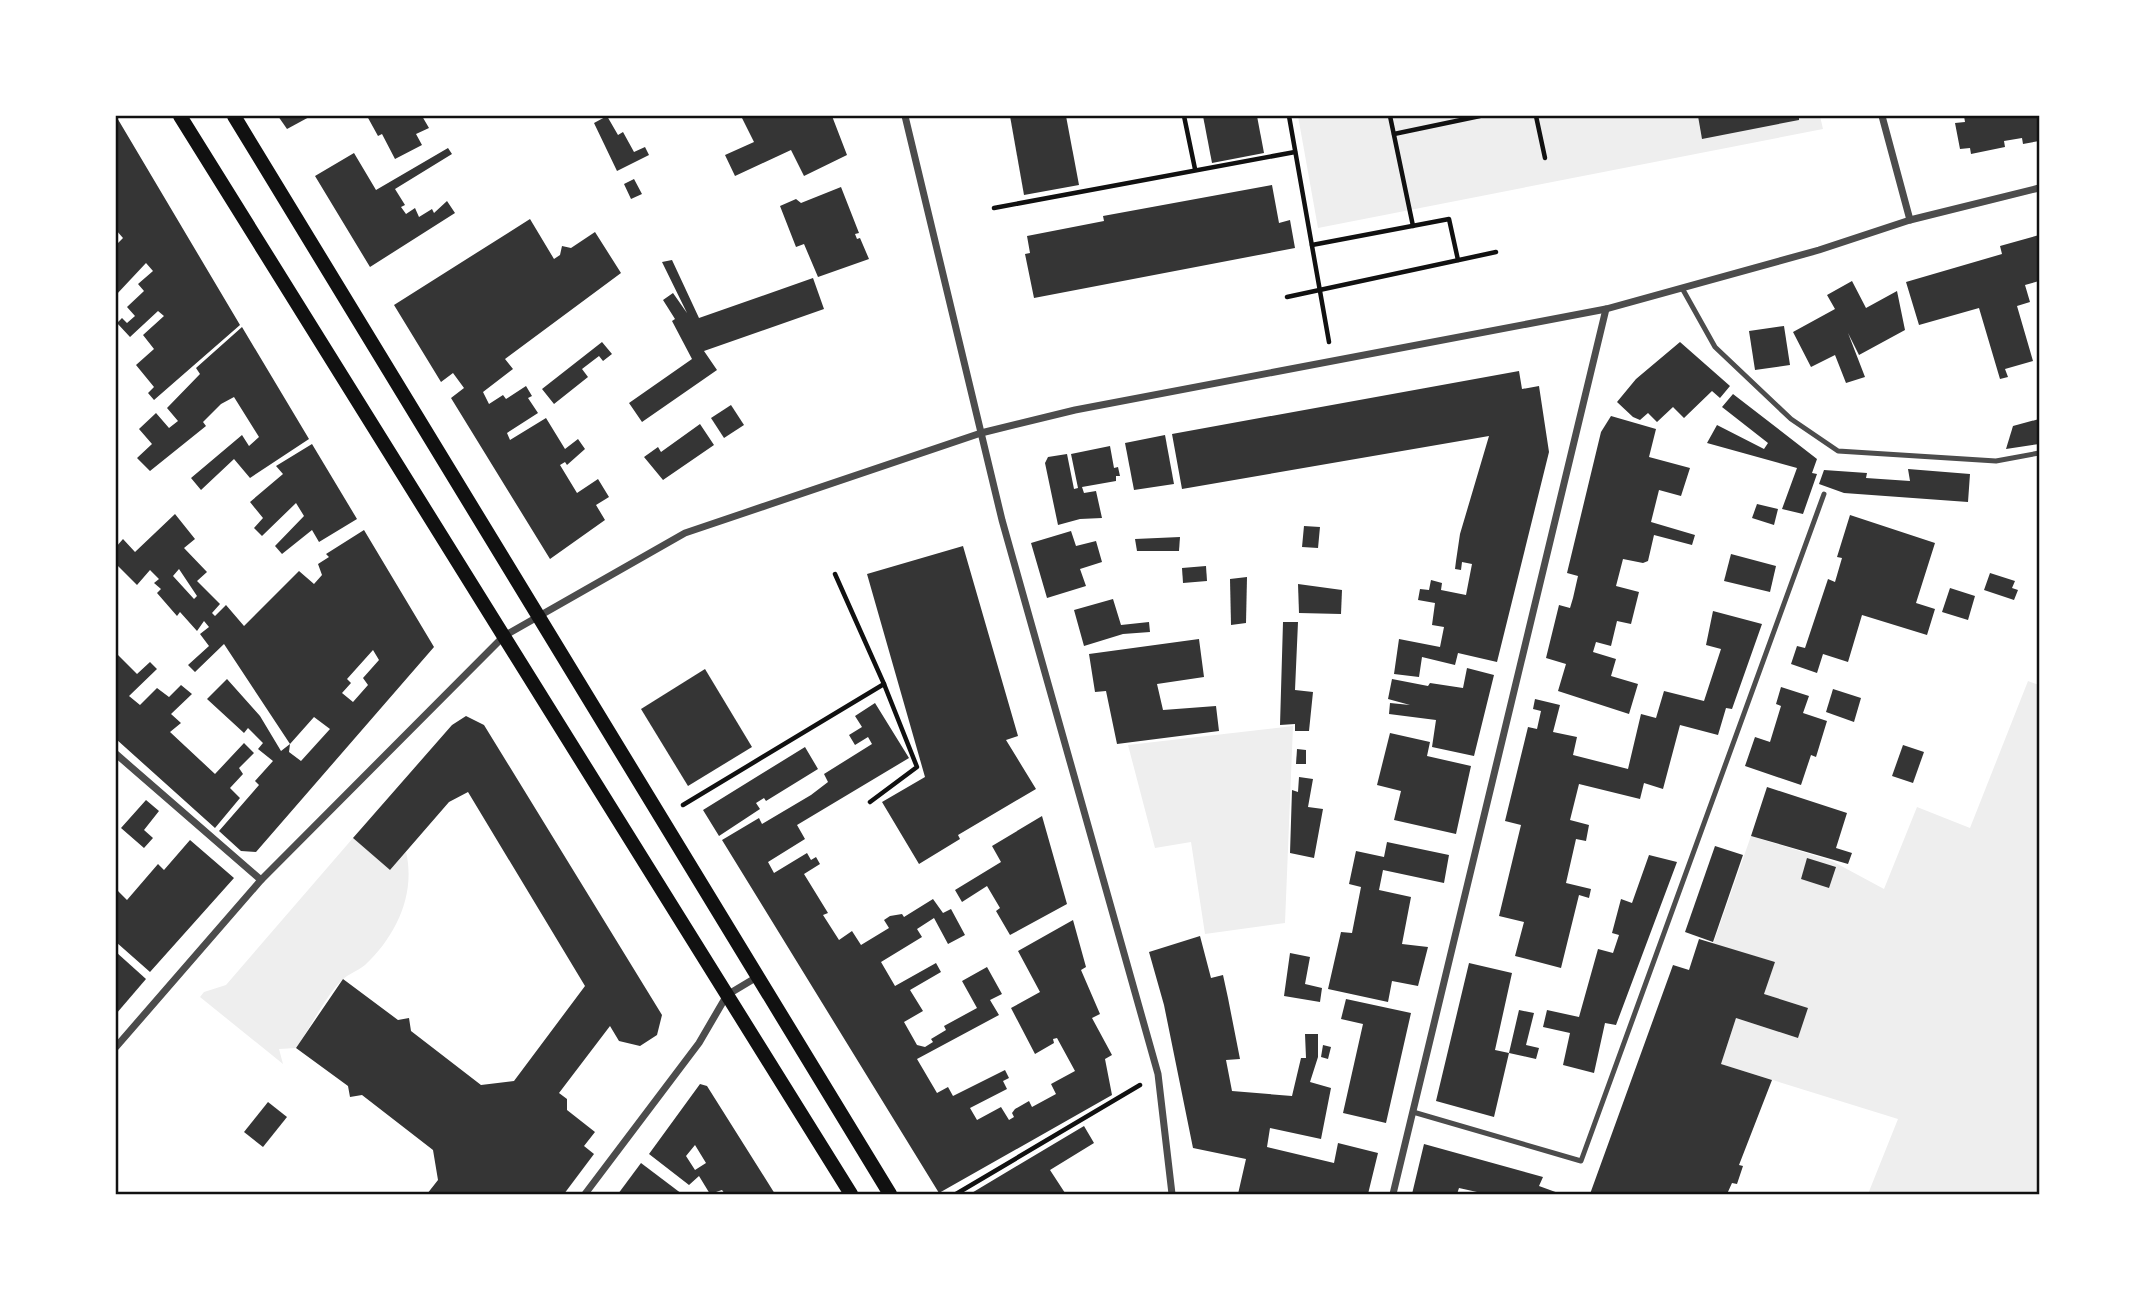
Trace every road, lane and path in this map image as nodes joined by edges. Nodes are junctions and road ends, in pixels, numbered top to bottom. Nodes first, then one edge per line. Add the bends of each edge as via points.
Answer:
1 (180, 116) edge
2 (234, 116) edge
3 (905, 116) edge
4 (1185, 116) edge
5 (1289, 116) edge
6 (1390, 116) edge
7 (1480, 116) edge
8 (1536, 116) edge
9 (1882, 116) edge
10 (1394, 134) junction
11 (1296, 152) junction
12 (1545, 159) dead end
13 (1195, 169) junction
14 (2039, 188) edge
15 (995, 208) dead end
16 (1910, 220) junction
17 (1413, 226) junction
18 (1312, 245) junction
19 (1496, 252) dead end
20 (1458, 260) junction
21 (1682, 288) junction
22 (1320, 290) junction
23 (1287, 297) dead end
24 (1606, 309) junction
25 (1333, 363) junction
26 (981, 433) junction
27 (2039, 453) edge
28 (1824, 494) dead end
29 (835, 574) dead end
30 (538, 615) junction
31 (504, 636) junction
32 (884, 684) junction
33 (116, 754) edge
34 (870, 802) dead end
35 (661, 818) junction
36 (261, 880) junction
37 (757, 977) junction
38 (727, 995) junction
39 (116, 1047) edge
40 (1158, 1074) junction
41 (1413, 1112) junction
42 (585, 1195) edge
43 (852, 1195) edge
44 (890, 1195) edge
45 (956, 1195) edge
46 (1172, 1195) edge
47 (1393, 1195) edge

1 - 31 main road
2 - 30 main road
3 - 26 street
4 - 13 path
5 - 11 path
6 - 10 path
7 - 10 path
8 - 12 path
9 - 16 street
10 - 17 path
11 - 13 path
11 - 18 path
13 - 15 path
14 - 16 street
16 - 21 street
17 - 18 path
17 - 20 path via 1449,219
18 - 22 path
19 - 20 path
20 - 22 path
21 - 24 street
21 - 27 lane via 1716,347 1791,419 1838,451 1996,461
22 - 23 path
22 - 25 path
24 - 25 street
24 - 41 street
25 - 26 street via 1076,410
26 - 30 street via 685,533
26 - 40 street
28 - 41 lane via 1581,1161
29 - 32 path
30 - 31 street
30 - 35 main road
31 - 36 street
31 - 38 main road
32 - 34 path via 917,766
32 - 35 path
33 - 36 street
35 - 37 main road
36 - 39 street
37 - 38 street
37 - 44 main road
38 - 42 street via 699,1043
38 - 43 main road
40 - 45 path
40 - 46 street
41 - 47 street

